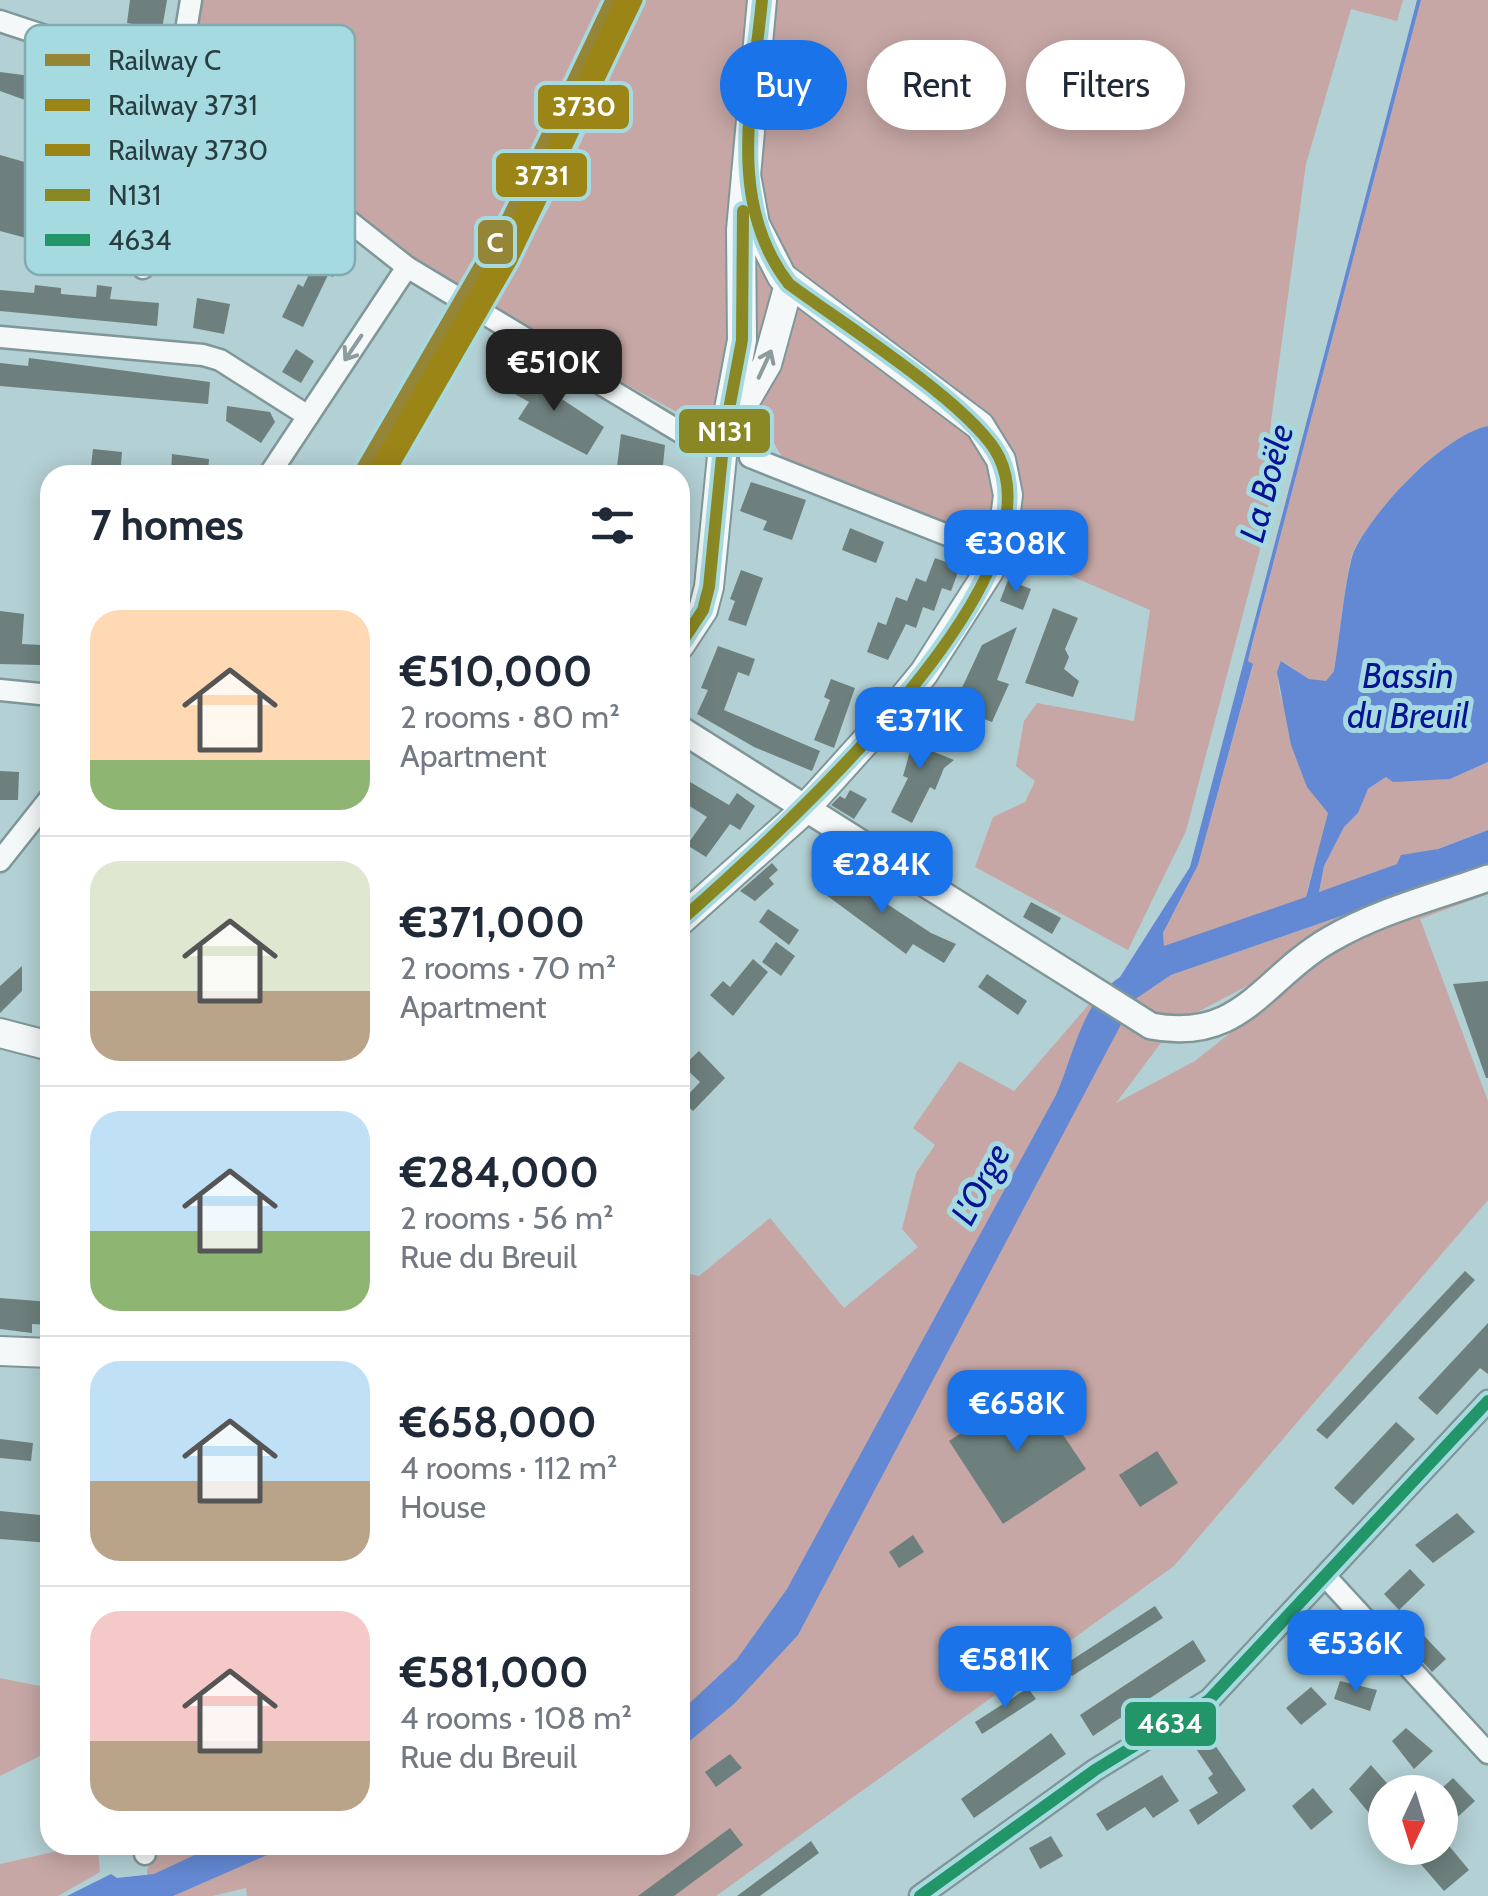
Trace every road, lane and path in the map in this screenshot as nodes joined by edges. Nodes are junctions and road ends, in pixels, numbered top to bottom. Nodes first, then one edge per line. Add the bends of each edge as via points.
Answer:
1 (191, 0) edge
2 (762, 0) edge
3 (0, 22) edge
4 (187, 25) edge
5 (25, 30) edge
6 (746, 175) junction
7 (355, 226) edge
8 (407, 267) junction
9 (786, 281) junction
10 (744, 296) junction
11 (0, 337) edge
12 (308, 416) junction
13 (732, 448) junction
14 (276, 465) edge
15 (995, 554) junction
16 (690, 630) edge
17 (0, 690) edge
18 (40, 695) edge
19 (690, 736) edge
20 (803, 810) junction
21 (40, 811) edge
22 (0, 861) edge
23 (1488, 878) edge
24 (690, 912) edge
25 (0, 1034) edge
26 (40, 1044) edge
27 (0, 1351) edge
28 (40, 1353) edge
29 (1488, 1401) edge
30 (1326, 1577) junction
31 (1488, 1754) edge
32 (920, 1896) edge

1 - 4 street
2 - 6 main road
3 - 5 street
6 - 9 main road via 755,224
6 - 10 main road
7 - 8 street
8 -> 12 street
8 - 13 street via 692,438
9 - 10 main road
13 -> 9 main road via 767,364
9 - 15 main road via 992,442 1008,495
10 - 13 main road
11 - 12 street via 203,355
12 - 14 street
13 - 15 street
13 - 16 main road via 710,587
15 - 20 main road via 924,673
17 - 18 street
19 - 20 street
20 - 23 street via 1151,1026 1173,1030 1220,1024 1326,941
20 - 24 main road
21 - 22 street
25 - 26 main road
27 - 28 main road
29 - 30 street
30 - 31 street
30 - 32 street via 1209,1700 1096,1770

